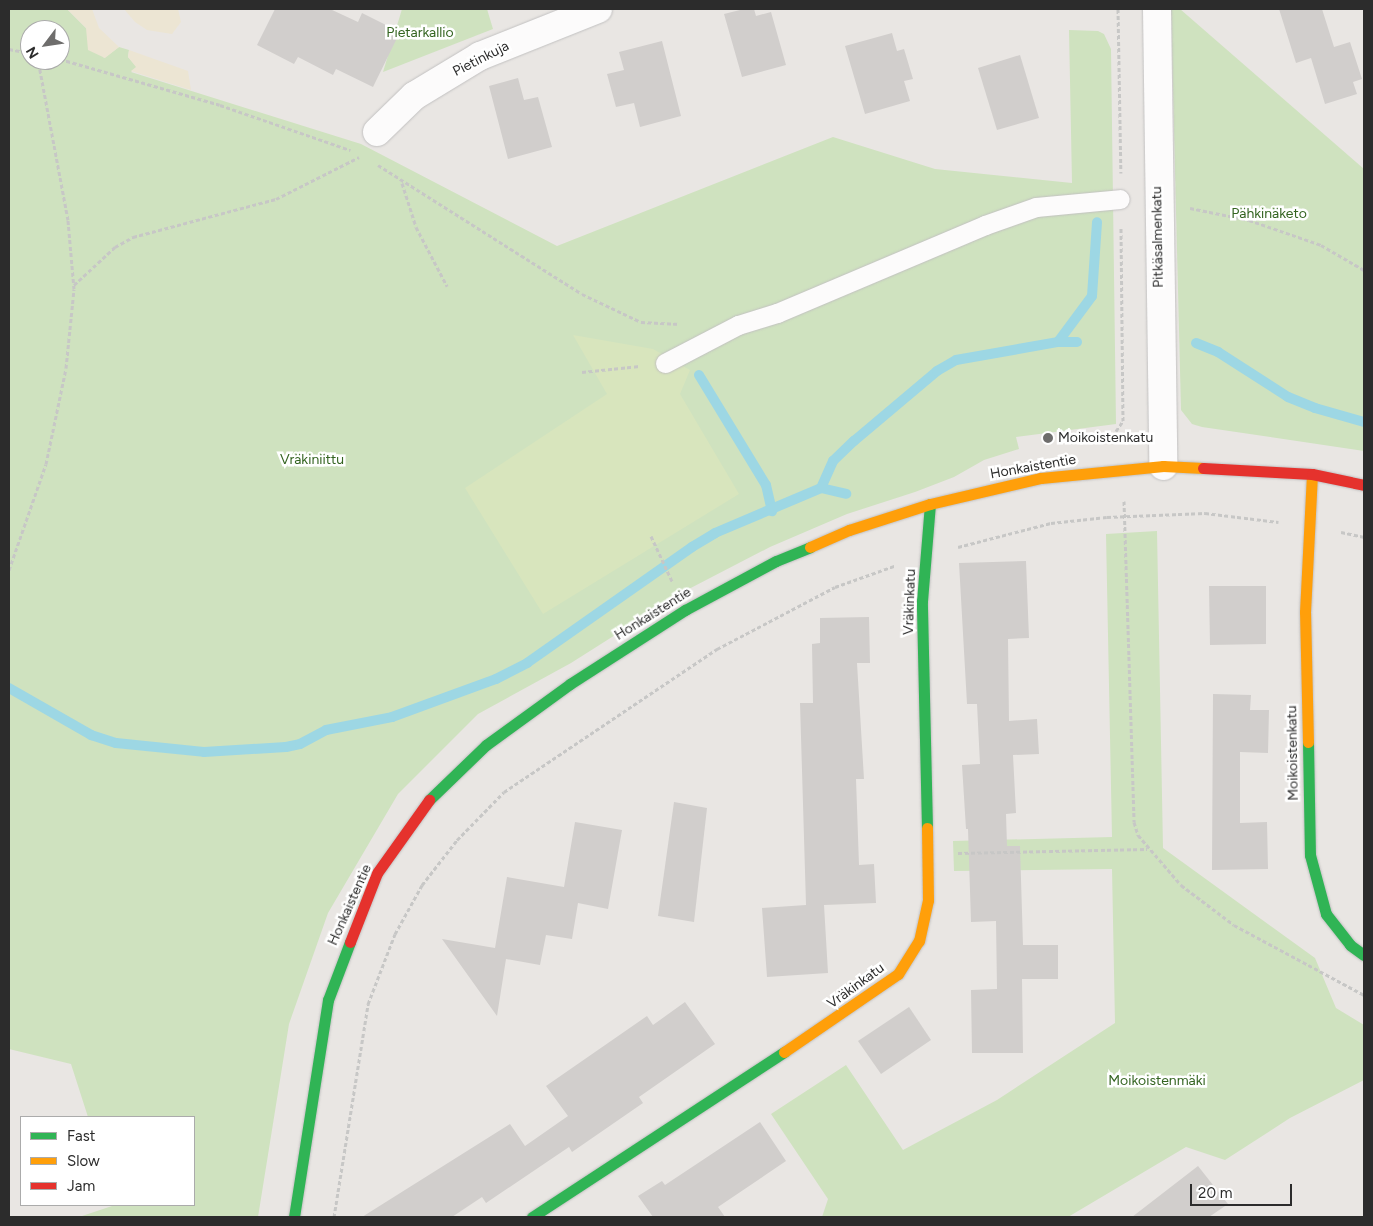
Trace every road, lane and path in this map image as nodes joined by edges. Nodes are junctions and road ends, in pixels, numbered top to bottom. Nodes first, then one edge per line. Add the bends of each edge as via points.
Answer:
1 (598, 9) edge
2 (1157, 9) edge
3 (70, 62) edge
4 (40, 70) edge
5 (371, 143) junction
6 (402, 182) junction
7 (1120, 199) dead end
8 (1182, 206) dead end
9 (1364, 270) edge
10 (74, 285) junction
11 (447, 286) dead end
12 (690, 324) dead end
13 (665, 363) joint
14 (582, 372) dead end
15 (1163, 466) junction
16 (1312, 474) junction
17 (1364, 485) edge
18 (930, 504) junction
19 (1125, 516) junction
20 (1311, 525) junction
21 (651, 536) dead end
22 (1364, 537) edge
23 (926, 554) junction
24 (9, 570) edge
25 (685, 610) junction
26 (1147, 849) junction
27 (927, 854) junction
28 (1364, 955) edge
29 (1364, 994) edge
30 (294, 1217) edge
31 (334, 1217) edge
32 (532, 1217) edge

1 - 5 street, Pietinkuja via 480,56 414,96
2 - 15 street, Pitkäsalmenkatu
3 - 5 path via 220,105
4 - 10 path via 68,220
5 - 6 path
5 - 10 path via 276,199 133,237 115,247
6 - 11 path via 416,226
6 - 12 path via 582,294 641,322
7 - 13 lane via 1036,208 985,225 777,313 738,325
8 - 9 path via 1249,220 1321,245
10 - 24 path via 66,368 46,464
13 - 14 path
15 - 16 street, Honkaistentie
15 - 18 street, Honkaistentie via 1041,478
16 - 17 street, Honkaistentie
16 - 20 street, Moikoistenkatu
18 - 23 street, Vräkinkatu
18 - 25 street, Honkaistentie via 849,530 776,561
19 - 20 path via 1205,514
19 - 23 path via 1051,523
19 - 26 path via 1134,822
20 - 22 path
20 - 28 street, Moikoistenkatu via 1304,612 1310,855 1326,914 1350,945
21 - 25 path
23 - 27 street, Vräkinkatu via 922,601
23 - 31 path via 835,587 717,649 504,792 457,840 422,885 395,934 368,1004
25 - 30 street, Honkaistentie via 570,684 486,745 425,803 378,873 328,1000
26 - 27 path
26 - 29 path via 1181,885 1234,925 1302,964
27 - 32 street, Vräkinkatu via 928,900 919,941 898,974 858,1004

